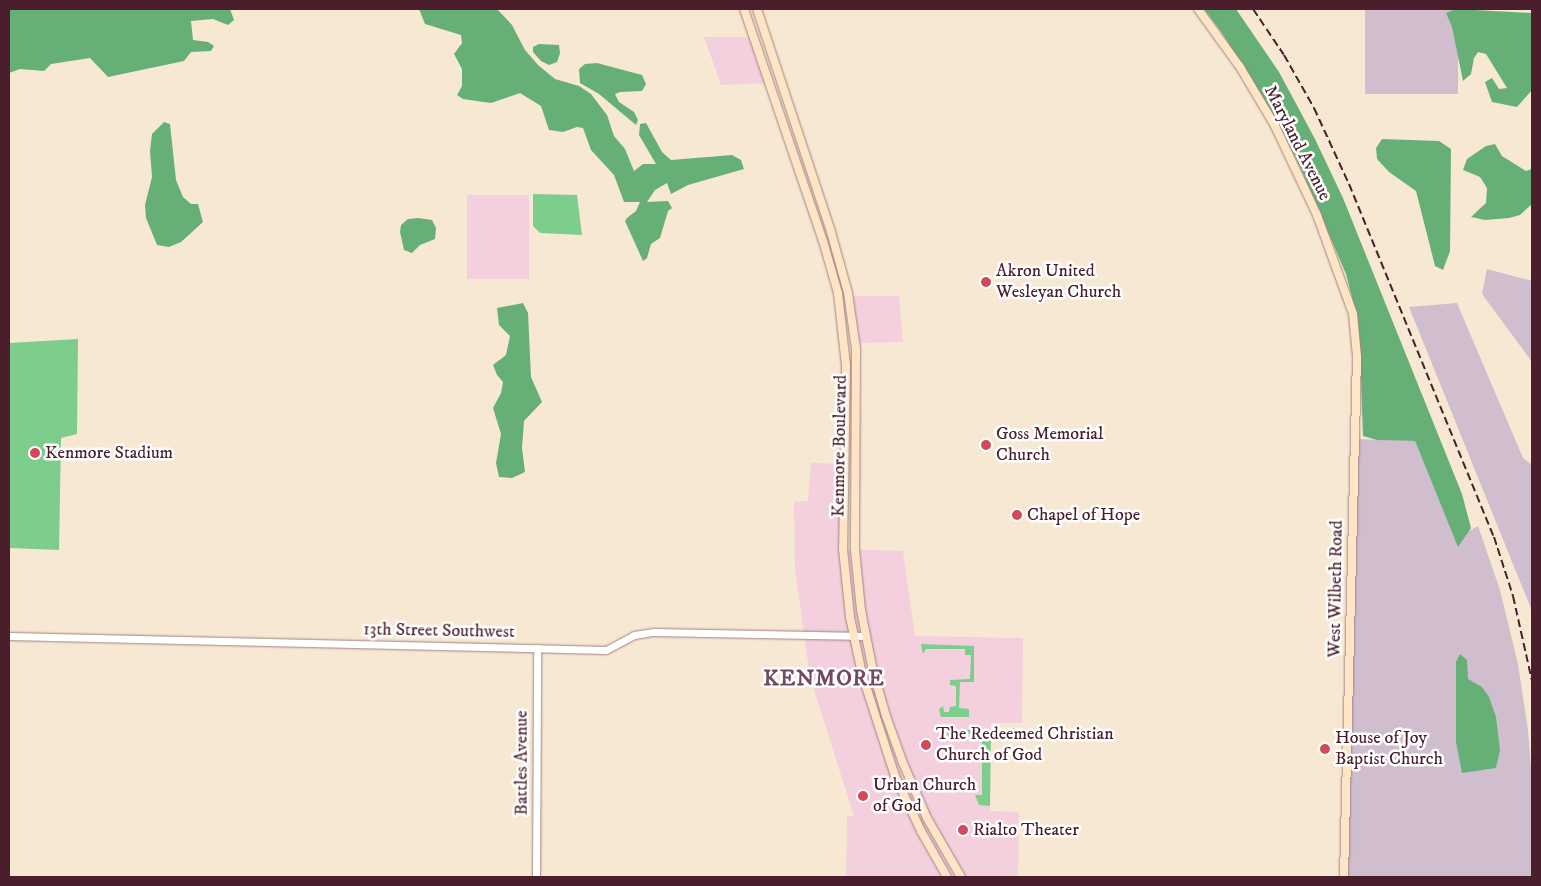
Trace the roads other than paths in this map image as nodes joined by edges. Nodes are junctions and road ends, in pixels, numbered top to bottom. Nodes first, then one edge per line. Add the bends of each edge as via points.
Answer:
1 (744, 9) edge
2 (757, 9) edge
3 (1198, 9) edge
4 (1349, 302) joint
5 (9, 636) edge
6 (854, 636) junction
7 (865, 636) junction
8 (537, 648) junction
9 (536, 877) edge
10 (947, 877) edge
11 (961, 877) edge
12 (1344, 877) edge

1 - 6 main road, Kenmore Boulevard via 838,293 846,366 843,549
2 - 7 main road, Kenmore Boulevard via 831,232 850,304 856,356 855,550
3 - 4 main road, Maryland Avenue via 1240,67 1275,126 1311,201
4 - 12 main road, West Wilbeth Road via 1356,329 1357,356
5 - 8 street, 13th Street Southwest
6 - 7 street, 13th Street Southwest
6 - 8 street, 13th Street Southwest via 660,632 637,634 606,650
6 - 10 main road, Kenmore Boulevard via 871,708 895,776 921,832
7 - 11 main road, Kenmore Boulevard via 886,716 903,763 928,818
8 - 9 street, Battles Avenue

